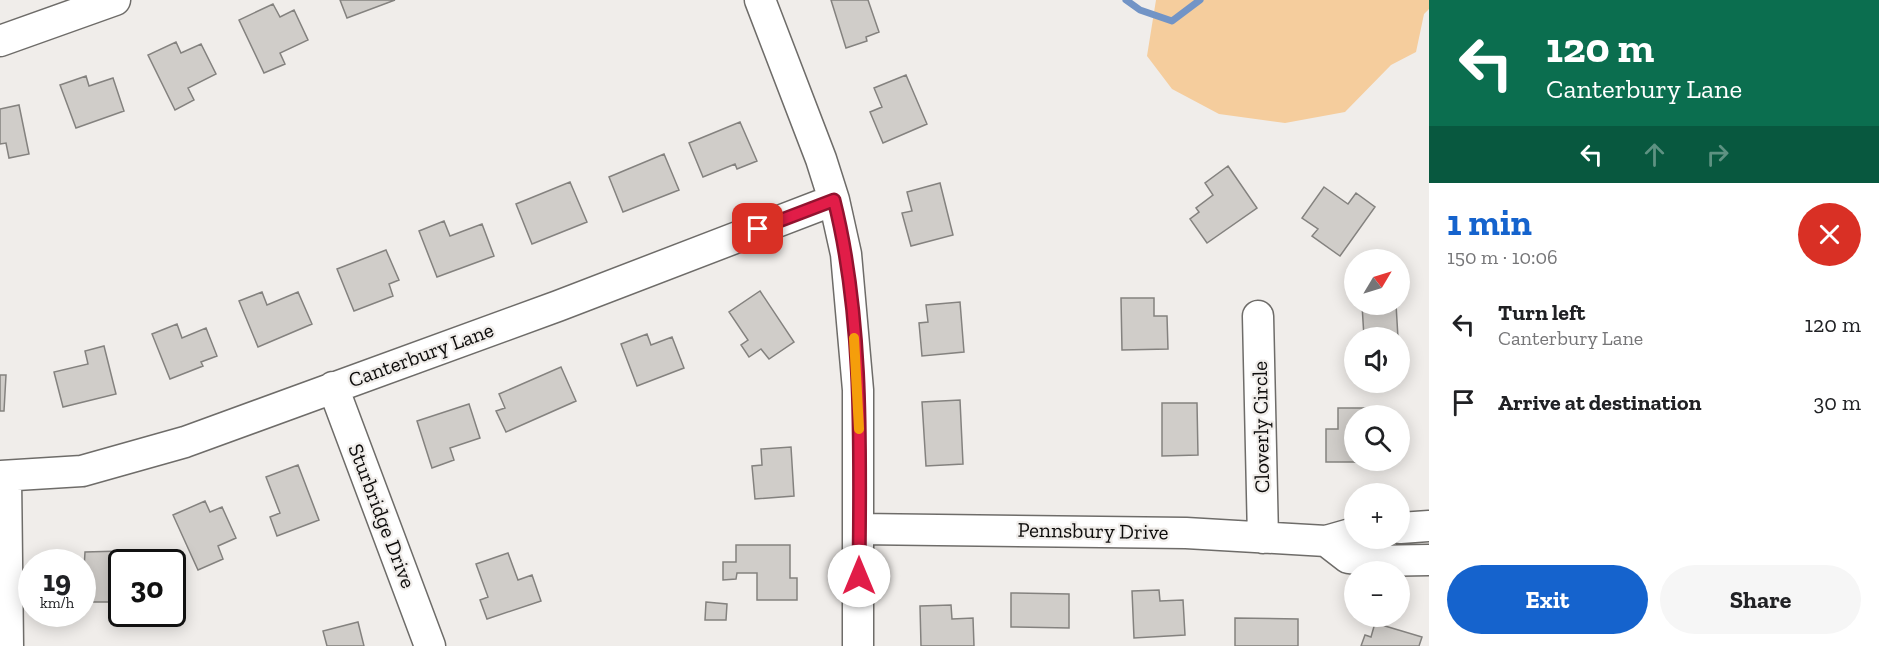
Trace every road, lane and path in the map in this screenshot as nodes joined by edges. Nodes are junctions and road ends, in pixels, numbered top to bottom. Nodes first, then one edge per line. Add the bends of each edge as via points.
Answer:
1 (115, 0) edge
2 (760, 0) edge
3 (0, 41) edge
4 (834, 200) junction
5 (1258, 316) dead end
6 (333, 387) junction
7 (3, 476) edge
8 (1429, 526) edge
9 (1410, 527) edge
10 (859, 529) junction
11 (1340, 537) edge
12 (1263, 538) junction
13 (1429, 560) edge
14 (8, 646) edge
15 (429, 646) edge
16 (858, 646) edge

1 - 3 street
2 - 4 street
4 - 6 street, Canterbury Lane
4 - 10 street via 846,254 858,390
5 - 12 street, Cloverly Circle
6 - 7 street, Canterbury Lane via 125,461 65,473
6 - 15 street, Sturbridge Drive
7 - 14 street
8 - 9 street
10 - 12 street, Pennsbury Drive
10 - 16 street
11 - 12 street, Pennsbury Drive
11 - 13 street, Pennsbury Drive via 1348,558

